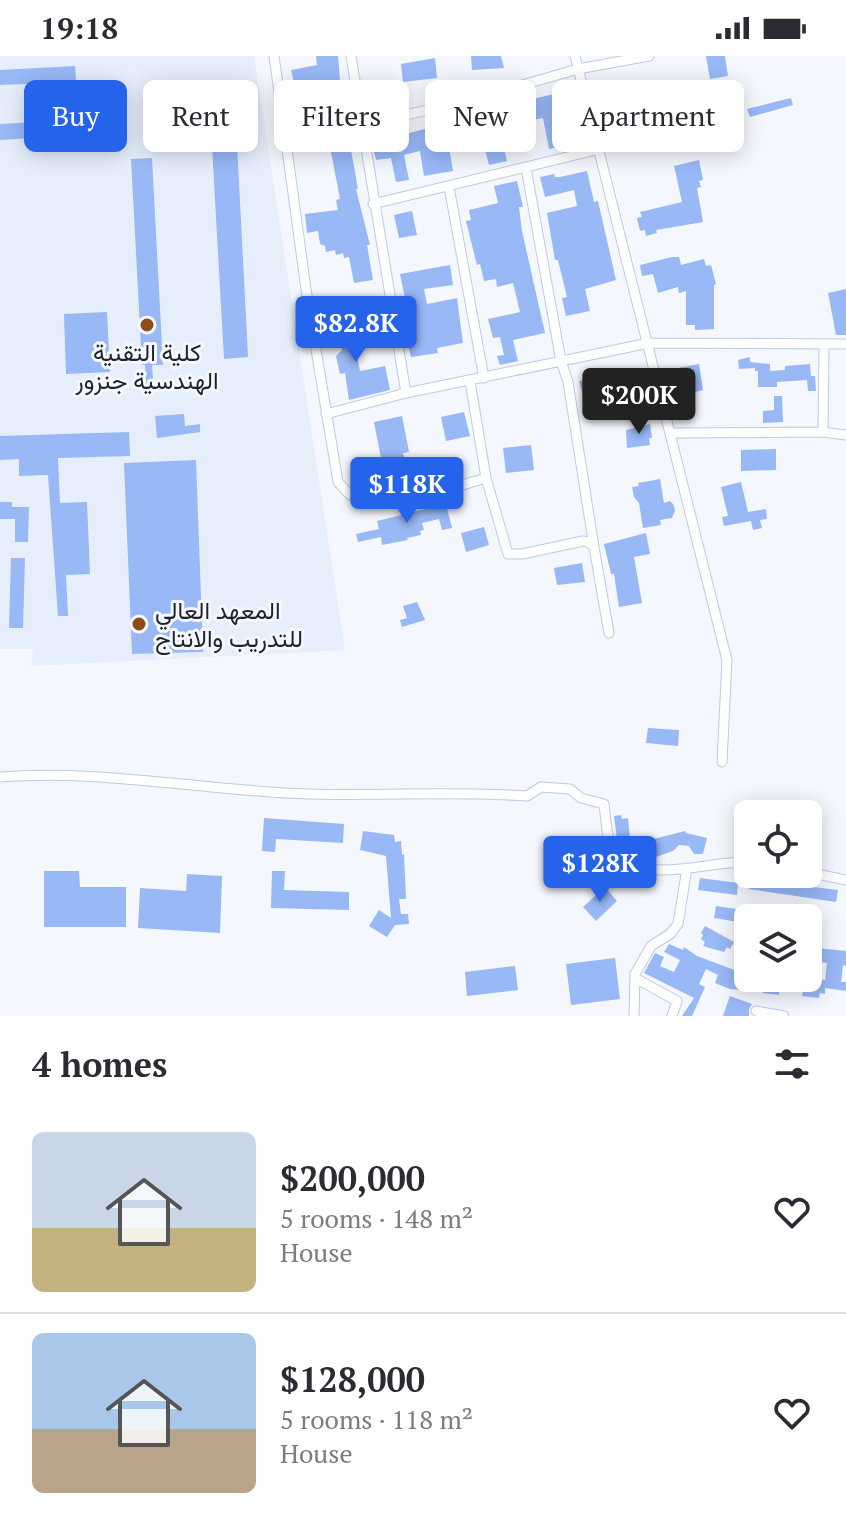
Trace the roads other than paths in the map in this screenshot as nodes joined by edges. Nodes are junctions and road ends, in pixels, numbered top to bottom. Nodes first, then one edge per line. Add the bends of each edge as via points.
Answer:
1 (274, 56) edge
2 (351, 56) edge
3 (575, 56) edge
4 (649, 56) edge
5 (578, 69) junction
6 (277, 80) edge
7 (354, 80) edge
8 (581, 80) edge
9 (409, 115) edge
10 (287, 152) edge
11 (365, 152) edge
12 (588, 152) edge
13 (601, 152) edge
14 (526, 168) junction
15 (449, 187) junction
16 (373, 204) junction
17 (649, 343) junction
18 (824, 344) junction
19 (846, 344) edge
20 (561, 361) junction
21 (484, 378) junction
22 (470, 381) junction
23 (406, 393) junction
24 (326, 414) junction
25 (823, 432) junction
26 (671, 433) junction
27 (846, 435) edge
28 (486, 478) junction
29 (594, 547) junction
30 (609, 633) dead end
31 (722, 762) dead end
32 (0, 777) edge
33 (734, 863) edge
34 (687, 868) junction
35 (822, 875) edge
36 (846, 880) edge
37 (635, 978) junction
38 (756, 1011) dead end
39 (634, 1016) edge
40 (672, 1016) edge
41 (784, 1016) edge

1 - 6 street
2 - 7 street
3 - 5 street
4 - 5 street
5 - 8 street
5 - 9 street
10 - 24 street
11 - 16 street
12 - 14 street
13 - 17 street
14 - 15 street
14 - 20 street
15 - 16 street
15 - 21 street
16 - 23 street
17 - 18 street
17 - 20 street
17 - 26 street
18 - 19 street
18 - 25 street
20 - 21 street
20 - 29 street
21 - 22 street
22 - 23 street
22 - 28 street
23 - 24 street
24 - 28 street via 338,482 350,495 399,501
25 - 26 street
25 - 27 street
26 - 31 street via 727,660
28 - 29 street via 508,554 583,541
29 - 30 street
32 - 34 street via 45,774 308,794 527,796 541,787 570,789 604,804 611,845 621,858 653,871
33 - 34 street
34 - 37 street via 678,924 651,946
35 - 36 street
37 - 39 street
37 - 40 street via 677,1001
38 - 41 street

